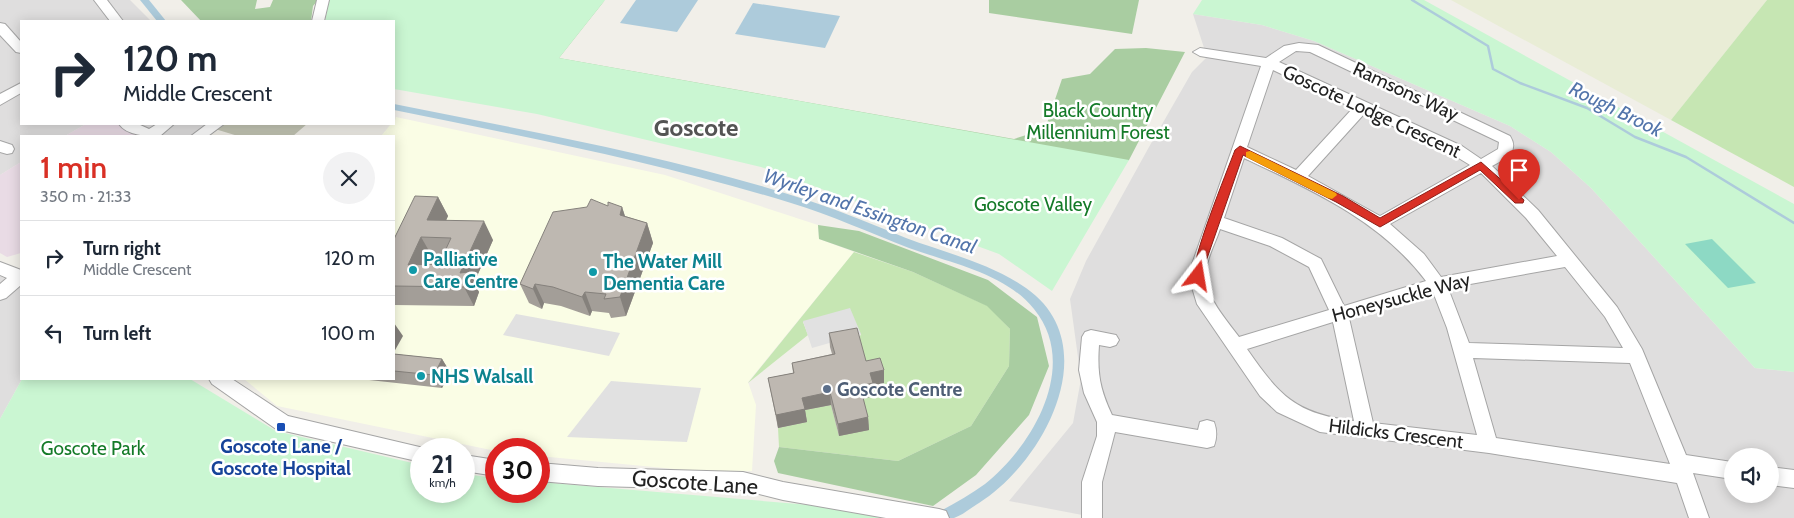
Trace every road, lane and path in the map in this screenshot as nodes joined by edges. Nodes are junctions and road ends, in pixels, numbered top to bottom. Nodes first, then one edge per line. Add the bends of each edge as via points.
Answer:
1 (100, 0) edge
2 (323, 0) edge
3 (116, 20) edge
4 (318, 20) edge
5 (0, 27) edge
6 (20, 48) edge
7 (1200, 52) dead end
8 (1269, 63) junction
9 (20, 88) edge
10 (0, 100) edge
11 (1363, 106) junction
12 (128, 125) edge
13 (166, 125) edge
14 (216, 125) edge
15 (149, 135) edge
16 (152, 135) edge
17 (206, 135) edge
18 (1240, 150) junction
19 (1481, 165) junction
20 (1297, 178) junction
21 (1214, 221) junction
22 (1380, 223) junction
23 (1568, 260) junction
24 (14, 271) edge
25 (1437, 284) junction
26 (0, 293) edge
27 (1338, 314) junction
28 (1110, 340) dead end
29 (1236, 345) junction
30 (1462, 350) junction
31 (1636, 356) junction
32 (219, 380) edge
33 (1106, 422) junction
34 (1207, 428) dead end
35 (1365, 431) junction
36 (1489, 445) junction
37 (410, 452) edge
38 (1682, 469) junction
39 (1724, 470) edge
40 (550, 473) edge
41 (1779, 477) edge
42 (1794, 479) edge
43 (939, 518) edge
44 (1092, 518) edge
45 (1699, 518) edge

1 - 3 street
2 - 4 street
5 - 6 street
7 - 8 street, Goscote Lodge Crescent
8 - 11 street, Goscote Lodge Crescent
8 - 18 street, Hildicks Crescent
8 - 19 street, Ramsons Way via 1290,47 1313,48 1505,138 1504,152
9 - 10 street
11 - 19 street, Goscote Lodge Crescent via 1457,150
11 - 20 street
12 - 15 street
13 - 16 street
14 - 17 street
18 - 20 street
18 - 21 street, Hildicks Crescent
19 - 22 street
19 - 23 street, Goscote Lodge Crescent via 1532,214
20 - 22 street
21 - 27 street via 1276,242 1315,263
21 - 29 street, Hildicks Crescent via 1198,270 1199,284 1203,299
22 - 25 street via 1414,253
23 - 25 street, Honeysuckle Way
23 - 31 street, Goscote Lodge Crescent via 1611,312
24 - 26 street
25 - 27 street, Honeysuckle Way
25 - 30 street via 1453,319
27 - 29 street, Honeysuckle Way
27 - 35 street
28 - 33 street via 1092,336 1089,348 1088,370 1093,393
29 - 35 street, Hildicks Crescent via 1266,391 1283,406 1327,426
30 - 31 street
30 - 36 street
31 - 38 street, Goscote Lodge Crescent
32 - 37 street via 283,423
33 - 34 street via 1208,440
33 - 44 street via 1106,436 1092,482
35 - 36 street, Hildicks Crescent
36 - 38 street, Hildicks Crescent
38 - 39 street, Hildicks Crescent
38 - 45 street, Goscote Lodge Crescent
40 - 43 street, Goscote Lane via 743,482
41 - 42 street

